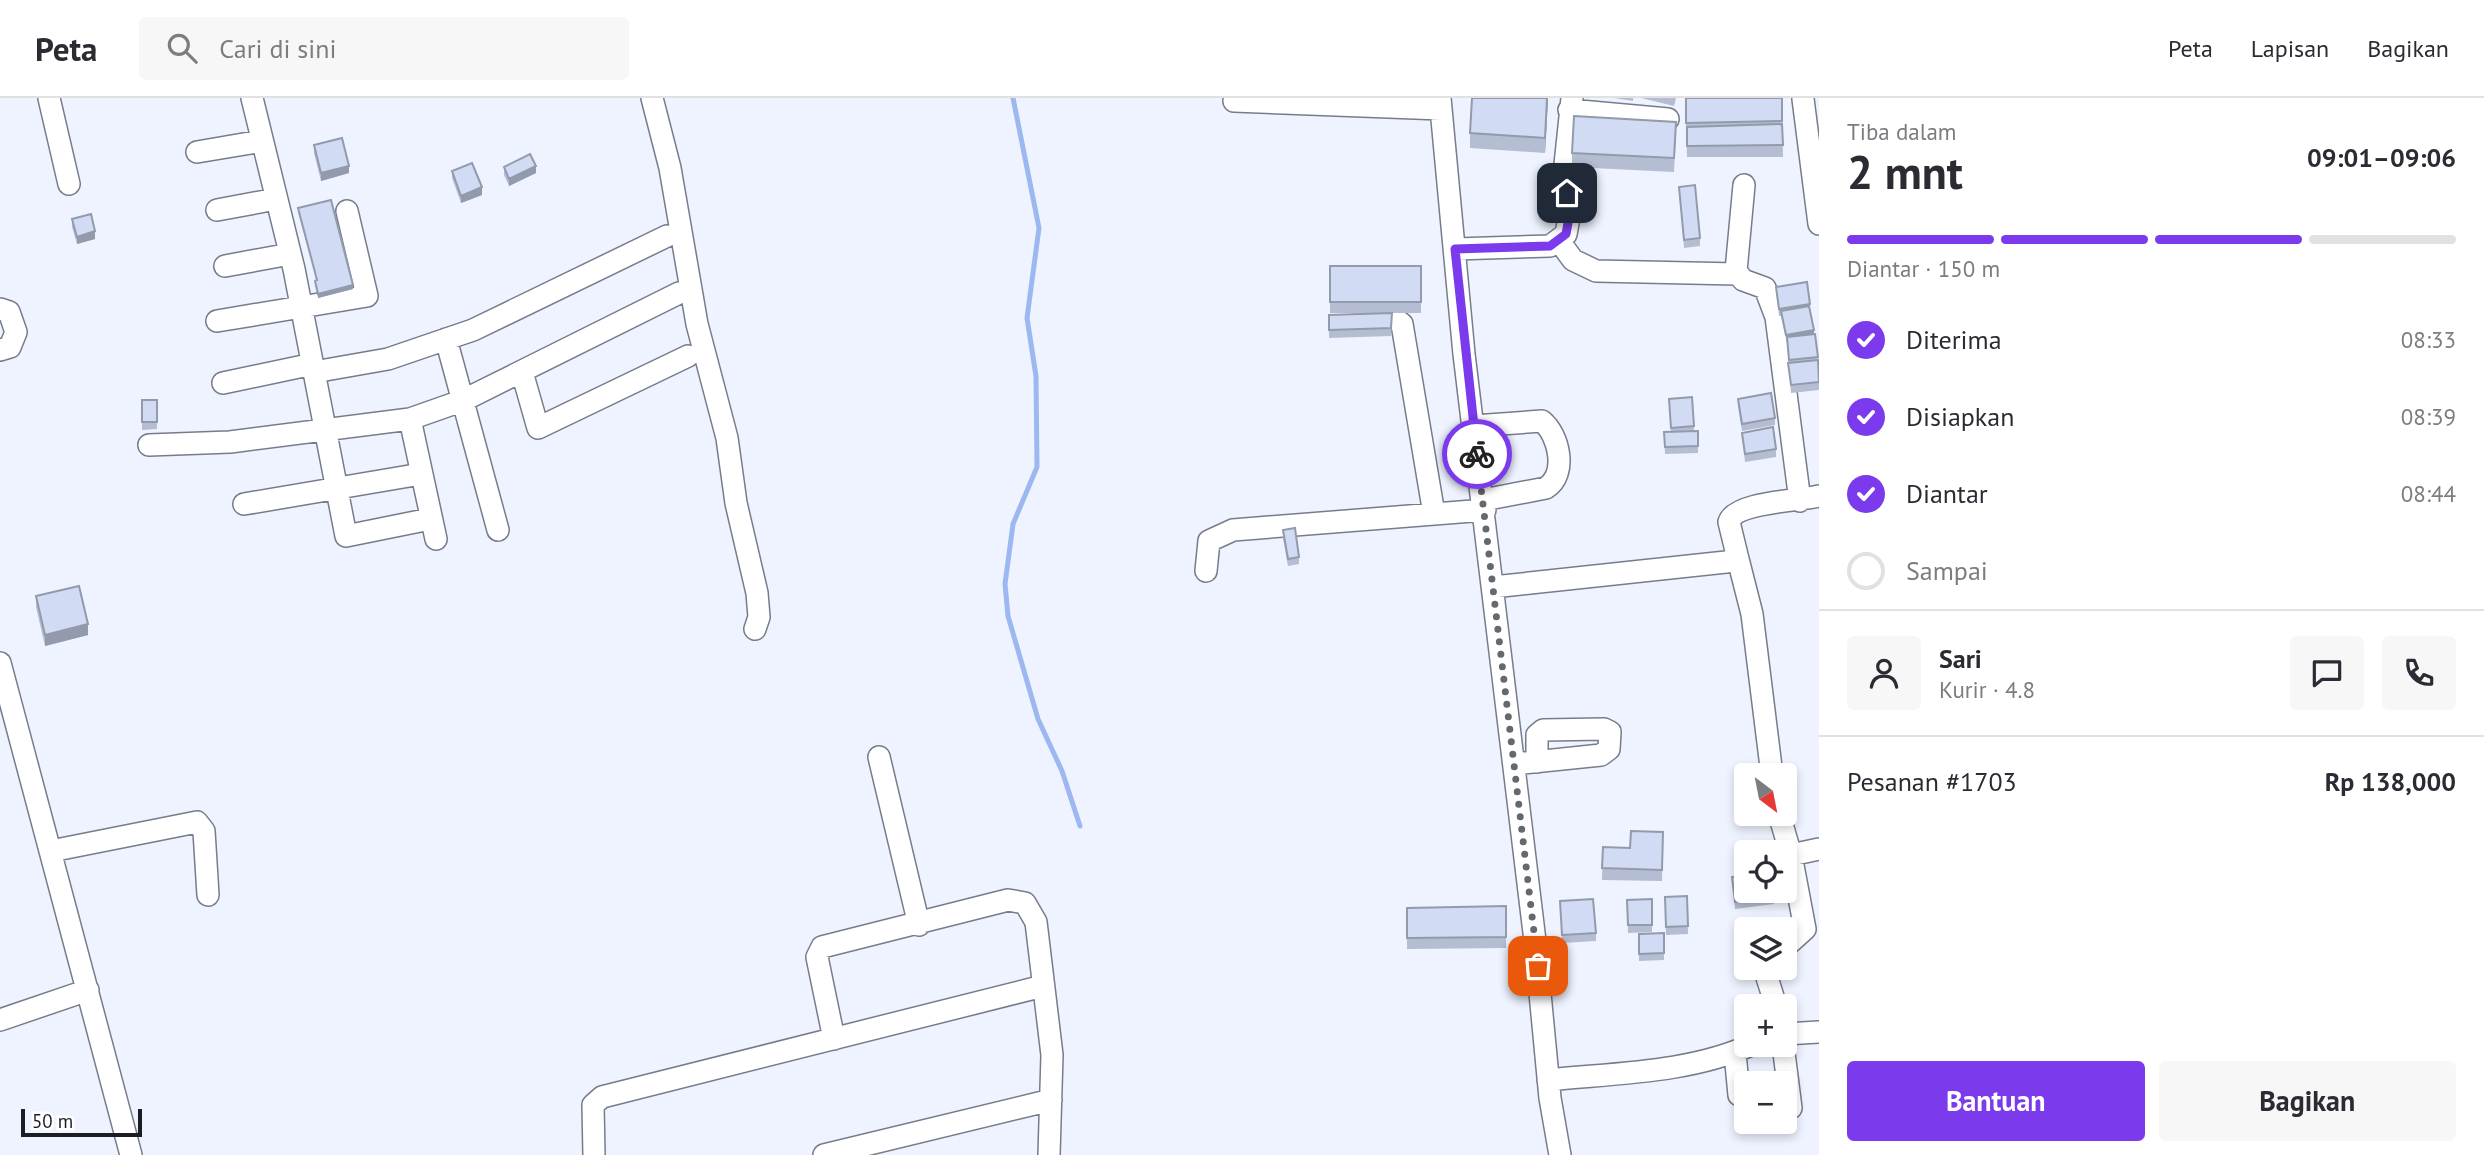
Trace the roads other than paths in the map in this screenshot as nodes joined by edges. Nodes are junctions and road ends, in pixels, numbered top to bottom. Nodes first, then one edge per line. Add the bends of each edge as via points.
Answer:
1 (49, 98) edge
2 (252, 98) edge
3 (652, 98) edge
4 (1804, 99) edge
5 (1234, 101) dead end
6 (1441, 104) edge
7 (1571, 104) edge
8 (1668, 119) edge
9 (262, 141) junction
10 (1814, 151) edge
11 (197, 152) dead end
12 (69, 184) dead end
13 (1744, 185) dead end
14 (276, 199) junction
15 (217, 210) dead end
16 (347, 211) dead end
17 (1819, 224) edge
18 (667, 236) dead end
19 (1559, 241) junction
20 (1455, 249) junction
21 (290, 254) junction
22 (225, 267) dead end
23 (1737, 274) junction
24 (680, 293) dead end
25 (301, 308) junction
26 (0, 309) edge
27 (1346, 317) edge
28 (217, 321) dead end
29 (446, 339) junction
30 (0, 350) edge
31 (688, 356) dead end
32 (313, 368) junction
33 (522, 372) junction
34 (223, 383) dead end
35 (464, 400) junction
36 (410, 419) junction
37 (1474, 426) junction
38 (326, 428) junction
39 (149, 445) dead end
40 (421, 474) junction
41 (337, 490) junction
42 (1809, 498) edge
43 (244, 504) dead end
44 (1484, 505) junction
45 (1434, 514) junction
46 (498, 530) dead end
47 (1738, 559) junction
48 (1206, 571) dead end
49 (1493, 587) junction
50 (755, 629) dead end
51 (0, 663) edge
52 (879, 757) dead end
53 (1537, 762) dead end
54 (1771, 763) edge
55 (1514, 764) junction
56 (1819, 849) edge
57 (51, 851) junction
58 (1797, 854) edge
59 (1797, 887) edge
60 (208, 895) dead end
61 (919, 925) junction
62 (1797, 936) edge
63 (1042, 986) junction
64 (88, 990) junction
65 (0, 1020) edge
66 (1819, 1032) edge
67 (1797, 1033) edge
68 (834, 1039) junction
69 (1734, 1051) edge
70 (1548, 1080) junction
71 (1051, 1100) junction
72 (131, 1155) edge
73 (594, 1155) edge
74 (824, 1155) edge
75 (1049, 1155) edge
76 (1560, 1155) edge

1 - 12 street
2 - 9 street
3 - 50 street via 670,168 698,324 727,438 736,503 757,593
4 - 10 street
5 - 6 street
6 - 20 street
7 - 8 street
7 - 19 street via 1564,174 1570,212 1566,234
9 - 11 street
9 - 14 street
10 - 17 street
13 - 23 street
14 - 15 street
14 - 21 street
16 - 25 street via 367,296
18 - 29 street
19 - 20 street via 1550,246
19 - 23 street via 1573,260 1597,271
20 - 37 street
21 - 22 street
21 - 25 street
23 - 42 street via 1765,288 1776,317
24 - 33 street
25 - 28 street
25 - 32 street
26 - 30 street via 9,312 16,332 9,347
27 - 45 street via 1393,317 1402,324
29 - 32 street via 388,359
29 - 35 street
31 - 33 street via 538,428
32 - 34 street
32 - 38 street
33 - 35 street
35 - 36 street
35 - 46 street
36 - 38 street
36 - 40 street
37 - 44 street
37 - 44 street via 1542,421 1556,438 1559,473 1554,483
38 - 39 street via 230,442
38 - 41 street
40 - 41 street
40 - 41 street via 433,529 346,536
41 - 43 street
42 - 47 street via 1749,507 1731,516
44 - 45 street
44 - 49 street
45 - 48 street via 1233,530 1209,541
47 - 49 street
47 - 54 street via 1752,614
49 - 55 street
51 - 57 street
52 - 61 street
53 - 55 street
55 - 70 street
56 - 58 street
57 - 60 street via 197,822 204,831
57 - 64 street
59 - 62 street via 1805,929
61 - 63 street via 1009,900 1020,901 1030,908 1036,922
61 - 68 street via 822,947 817,952
63 - 68 street
63 - 71 street via 1052,1055
64 - 65 street
64 - 72 street
66 - 67 street
68 - 73 street via 602,1097 593,1105
69 - 70 street via 1670,1067
70 - 76 street
71 - 74 street
71 - 75 street

